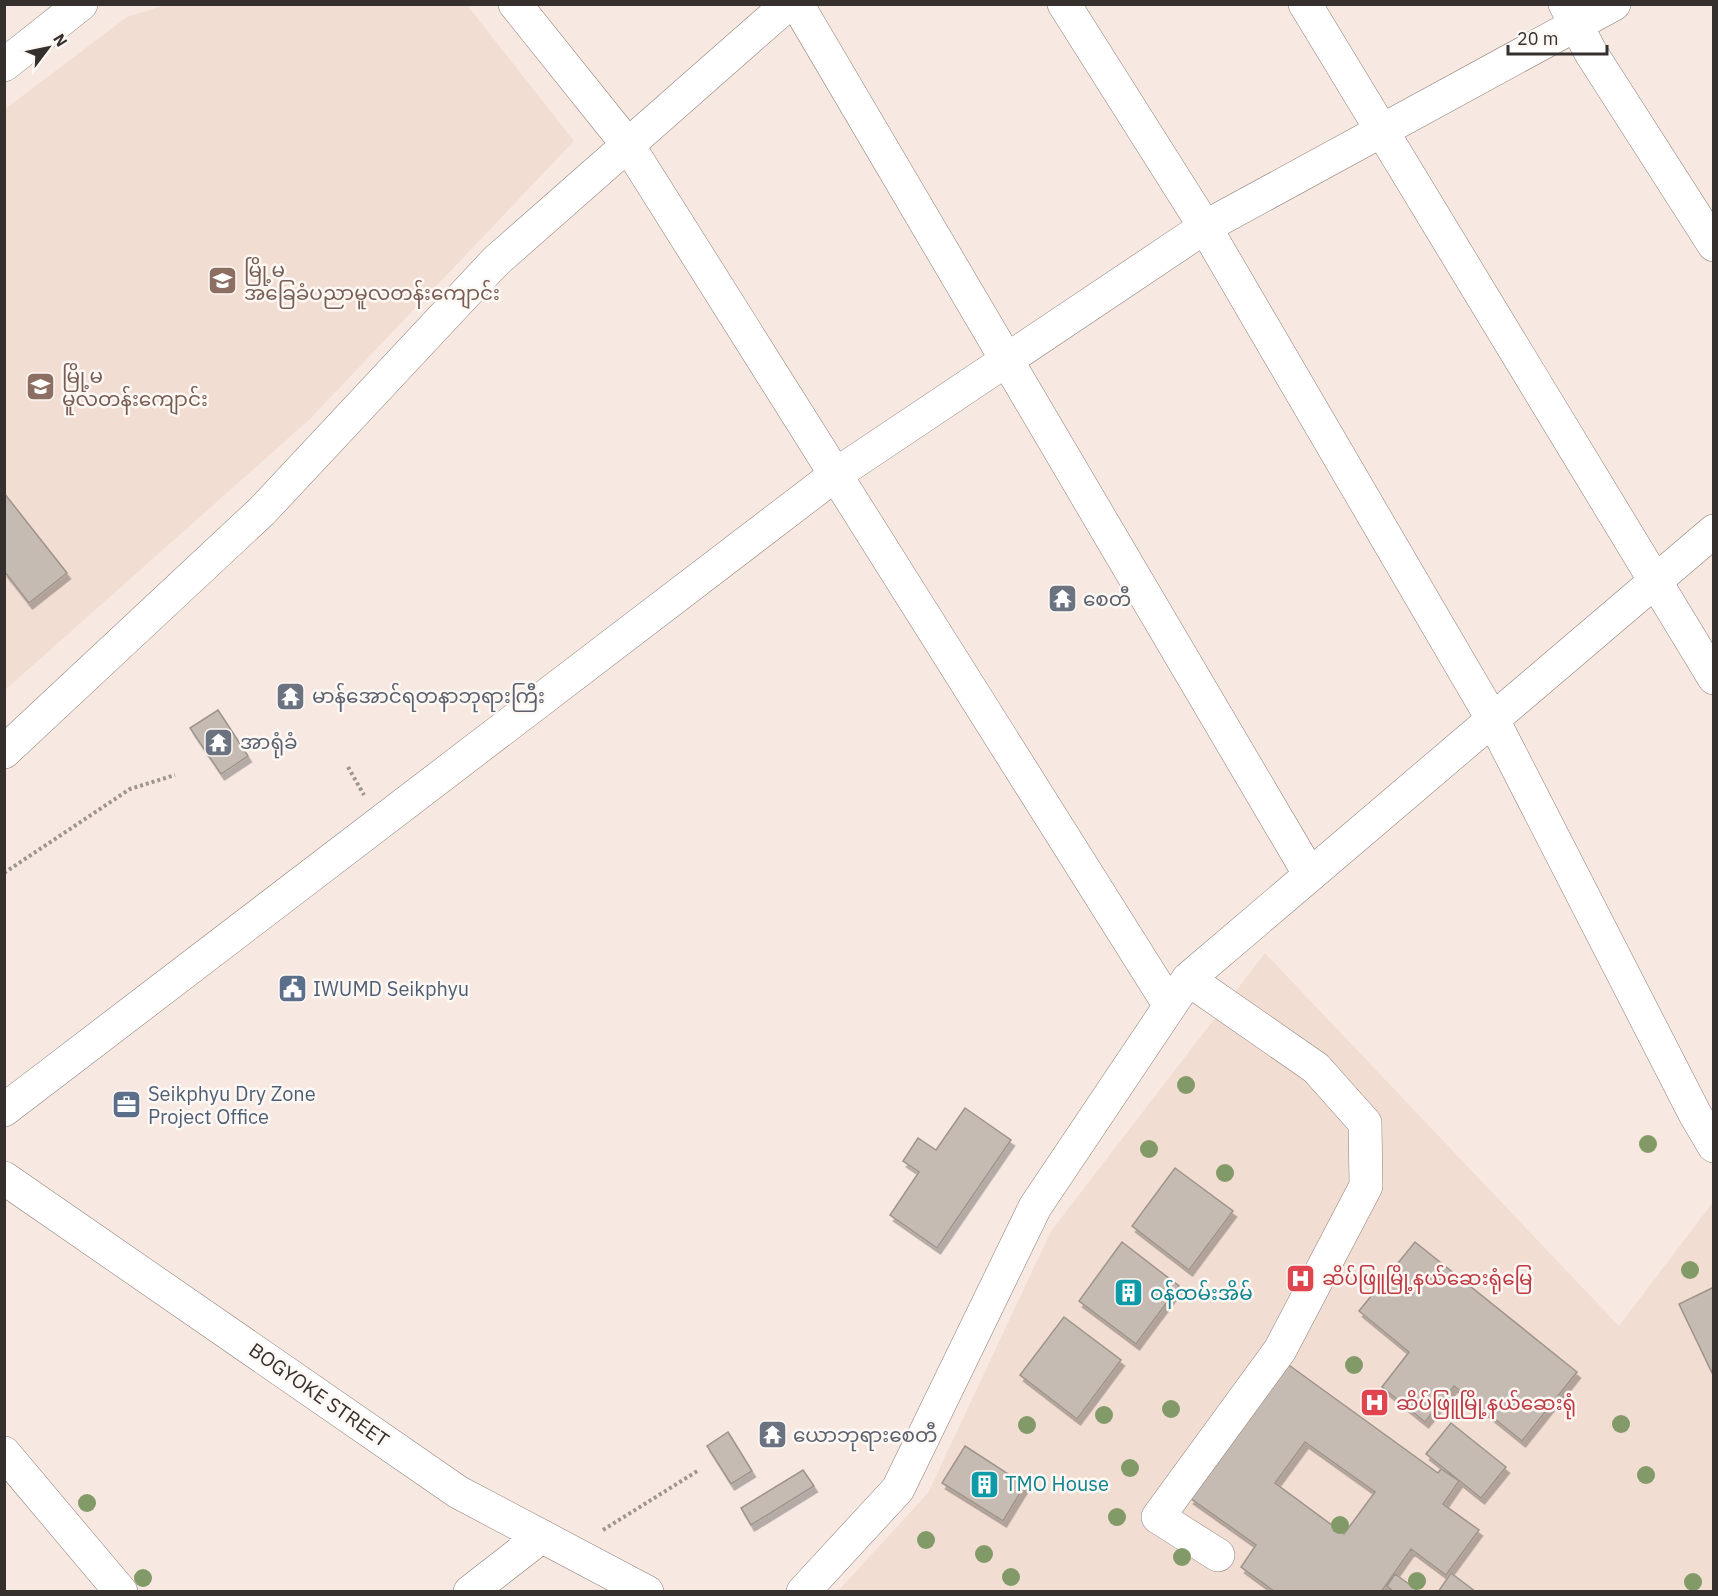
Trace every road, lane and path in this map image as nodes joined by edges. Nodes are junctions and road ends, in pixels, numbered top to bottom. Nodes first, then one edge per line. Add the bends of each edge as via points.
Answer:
1 (81, 4) edge
2 (515, 4) edge
3 (788, 4) edge
4 (797, 4) edge
5 (1064, 4) edge
6 (1305, 4) edge
7 (1614, 4) edge
8 (1570, 15) edge
9 (4, 65) edge
10 (1382, 131) junction
11 (628, 145) junction
12 (1205, 227) junction
13 (1713, 245) edge
14 (1006, 360) junction
15 (835, 475) junction
16 (1713, 531) edge
17 (1655, 581) junction
18 (1713, 678) edge
19 (1493, 720) junction
20 (4, 752) edge
21 (175, 775) dead end
22 (4, 873) edge
23 (1310, 876) junction
24 (1188, 979) junction
25 (1170, 1006) junction
26 (4, 1110) edge
27 (1713, 1146) edge
28 (4, 1178) edge
29 (4, 1453) edge
30 (699, 1470) dead end
31 (542, 1536) junction
32 (570, 1551) junction
33 (1218, 1555) dead end
34 (121, 1592) edge
35 (470, 1592) edge
36 (647, 1592) edge
37 (803, 1592) edge

1 - 9 street
2 - 11 street
3 - 11 street
4 - 14 street
5 - 12 street
6 - 10 street
7 - 8 street
8 - 10 street
8 - 13 street
10 - 12 street
10 - 17 street
11 - 15 street
11 - 20 street via 496,261 262,511
12 - 14 street
12 - 19 street
14 - 15 street
14 - 23 street
15 - 25 street
15 - 26 street
16 - 17 street
17 - 18 street
17 - 19 street
19 - 23 street
19 - 27 street
21 - 22 path via 130,789
23 - 24 street
24 - 25 street
24 - 33 street via 1316,1068 1365,1123 1366,1186 1286,1340 1158,1517
25 - 37 street via 1035,1207 898,1490
28 - 31 street, BOGYOKE STREET via 458,1492
29 - 34 street
30 - 32 path
31 - 32 street, BOGYOKE STREET
31 - 35 street
32 - 36 street, BOGYOKE STREET

